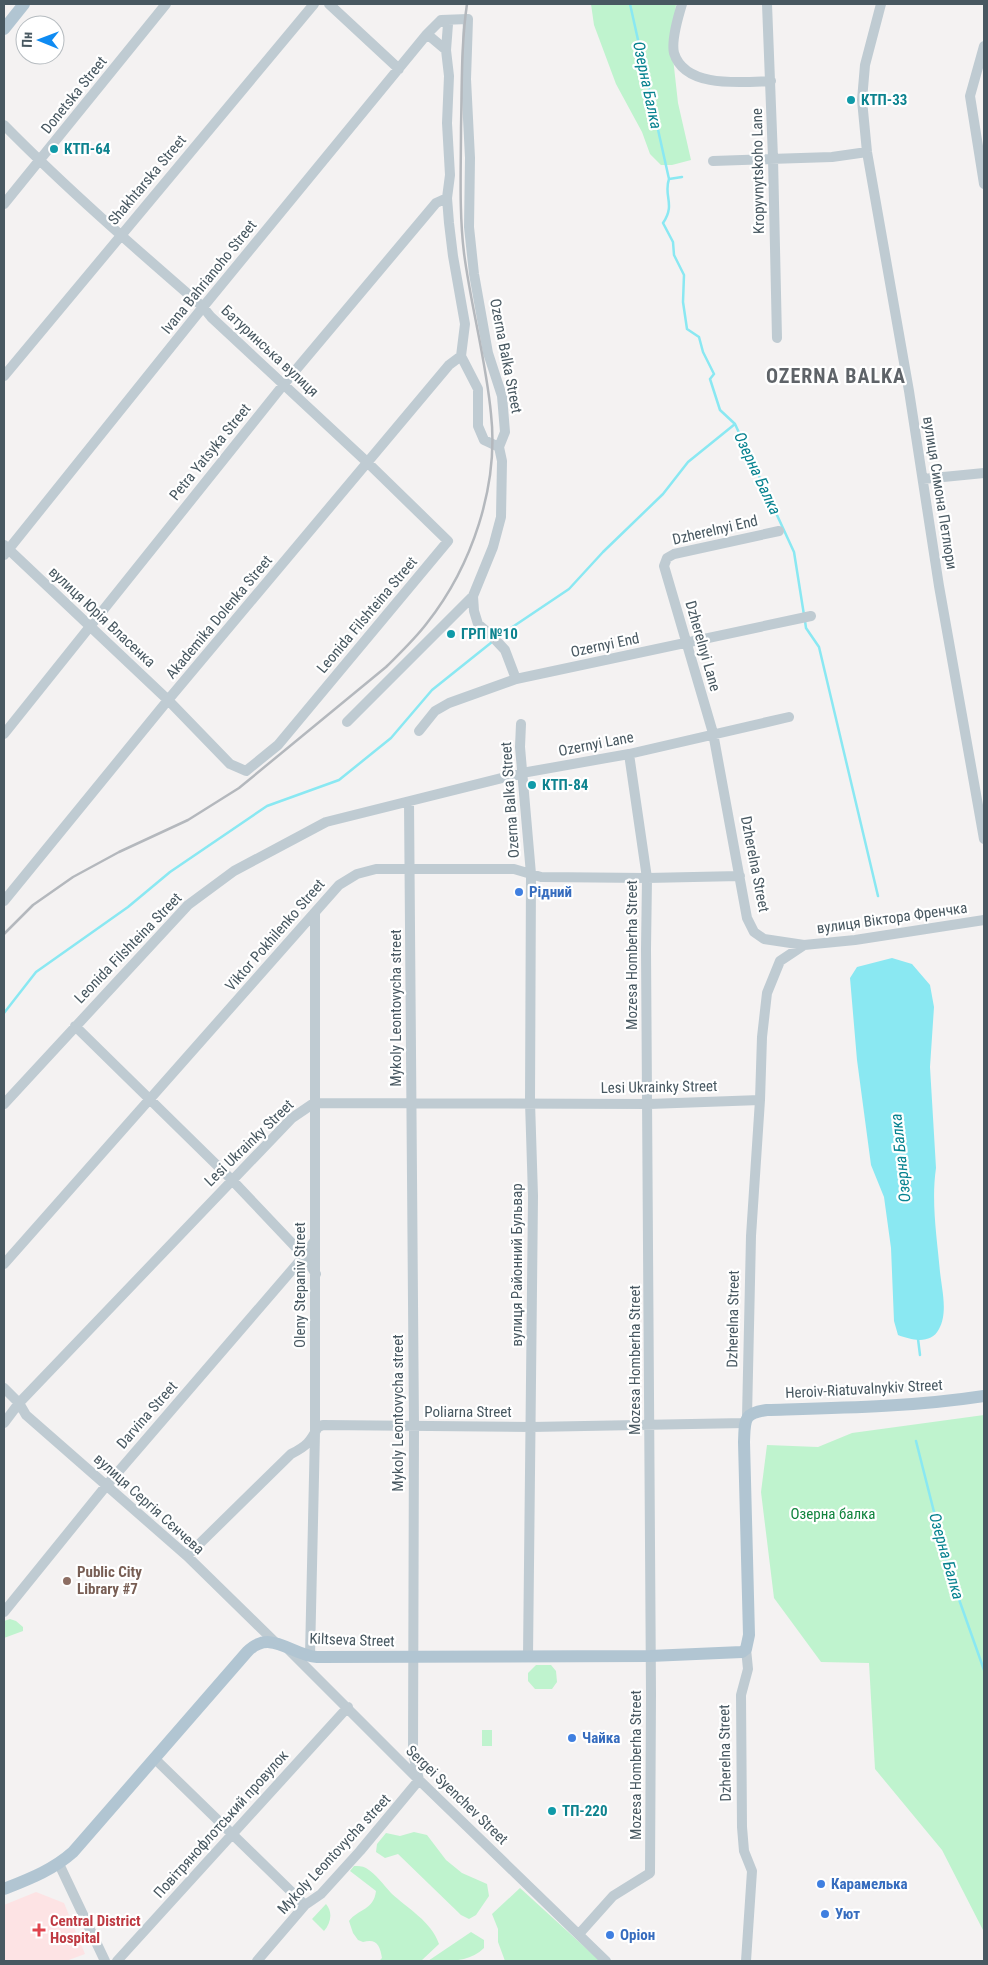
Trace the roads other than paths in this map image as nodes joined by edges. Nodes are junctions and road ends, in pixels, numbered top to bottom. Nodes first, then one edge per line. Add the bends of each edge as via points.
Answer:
1 (24, 4) edge
2 (166, 4) edge
3 (314, 4) edge
4 (328, 4) edge
5 (682, 4) edge
6 (767, 4) edge
7 (881, 4) edge
8 (440, 20) junction
9 (4, 29) edge
10 (427, 34) junction
11 (984, 46) edge
12 (446, 50) junction
13 (399, 69) junction
14 (771, 81) junction
15 (4, 125) edge
16 (867, 152) junction
17 (773, 158) junction
18 (40, 161) junction
19 (713, 161) dead end
20 (984, 184) edge
21 (447, 198) junction
22 (4, 204) edge
23 (120, 235) junction
24 (203, 307) junction
25 (777, 338) dead end
26 (461, 356) junction
27 (4, 376) edge
28 (284, 384) junction
29 (499, 447) junction
30 (368, 463) junction
31 (984, 473) edge
32 (923, 479) junction
33 (779, 531) dead end
34 (448, 541) joint
35 (5, 550) edge
36 (664, 566) joint
37 (473, 596) junction
38 (810, 616) dead end
39 (90, 625) junction
40 (687, 644) junction
41 (516, 679) junction
42 (168, 700) junction
43 (789, 717) dead end
44 (347, 722) dead end
45 (521, 724) dead end
46 (419, 731) dead end
47 (4, 734) edge
48 (714, 734) junction
49 (630, 754) junction
50 (246, 771) joint
51 (522, 773) junction
52 (409, 802) junction
53 (984, 838) edge
54 (410, 869) junction
55 (531, 874) junction
56 (740, 876) junction
57 (647, 878) junction
58 (4, 901) edge
59 (315, 914) junction
60 (984, 920) edge
61 (804, 945) junction
62 (75, 1026) junction
63 (150, 1099) junction
64 (760, 1100) junction
65 (411, 1102) junction
66 (530, 1102) junction
67 (314, 1103) junction
68 (4, 1104) edge
69 (649, 1104) junction
70 (232, 1180) junction
71 (315, 1239) junction
72 (304, 1256) junction
73 (4, 1264) edge
74 (316, 1274) junction
75 (4, 1388) edge
76 (984, 1396) edge
77 (19, 1402) junction
78 (746, 1420) junction
79 (4, 1423) edge
80 (650, 1425) junction
81 (414, 1427) junction
82 (531, 1427) junction
83 (315, 1432) junction
84 (106, 1486) junction
85 (187, 1556) junction
86 (4, 1612) edge
87 (275, 1642) junction
88 (288, 1649) junction
89 (746, 1649) junction
90 (310, 1656) junction
91 (650, 1656) junction
92 (528, 1657) junction
93 (414, 1658) junction
94 (348, 1707) junction
95 (154, 1758) junction
96 (419, 1780) junction
97 (231, 1834) junction
98 (59, 1864) junction
99 (4, 1889) edge
100 (305, 1905) junction
101 (579, 1934) junction
102 (105, 1961) edge
103 (117, 1961) edge
104 (257, 1961) edge
105 (606, 1961) edge
106 (746, 1961) edge

1 - 9 main road
2 - 18 street, Donetska Street
3 - 23 street, Shakhtarska Street
4 - 13 street
5 - 14 street via 674,52 681,65 695,76 724,83
6 - 14 street, Kropyvnytskoho Lane
7 - 16 street, вулиця Симона Петлюри via 865,65 862,100
8 - 10 street, Ivana Bahrianoho Street
8 - 12 street via 448,24
8 - 29 street, Ozerna Balka Street via 468,19 469,226 488,353 502,396 505,432
10 - 12 street
10 - 13 street, Ivana Bahrianoho Street
11 - 20 street via 970,96
12 - 21 street via 450,175
13 - 24 street, Ivana Bahrianoho Street
14 - 17 street, Kropyvnytskoho Lane
15 - 18 street, Батуринська вулиця
16 - 17 street via 832,157
16 - 32 street, вулиця Симона Петлюри
17 - 19 street
17 - 25 street, Kropyvnytskoho Lane
18 - 22 street, Donetska Street
18 - 23 street, Батуринська вулиця
21 - 26 street via 465,324
21 - 28 street, Petra Yatsyka Street via 436,203
23 - 24 street, Батуринська вулиця
23 - 27 street, Shakhtarska Street
24 - 28 street, Батуринська вулиця
24 - 35 street, Ivana Bahrianoho Street
26 - 29 street via 478,389 478,426 484,440
26 - 30 street, Akademika Dolenka Street
28 - 30 street, Батуринська вулиця
28 - 39 street, Petra Yatsyka Street
29 - 37 street, Ozerna Balka Street via 502,461 501,517
30 - 34 street, Батуринська вулиця
30 - 42 street, Akademika Dolenka Street
31 - 32 street
32 - 53 street, вулиця Симона Петлюри
33 - 36 street, Dzherelnyi End via 674,554 667,558
34 - 50 street, Leonida Filshteina Street via 278,745
35 - 39 street, вулиця Юрія Власенка
36 - 40 street, Dzherelnyi Lane
37 - 41 street via 478,624 505,650
37 - 44 street
38 - 40 street, Ozernyi End
39 - 42 street, вулиця Юрія Власенка
39 - 47 street, Petra Yatsyka Street
40 - 41 street, Ozernyi End
40 - 48 street, Dzherelnyi Lane
41 - 46 street, Ozernyi End via 449,703 435,711
42 - 50 street, вулиця Юрія Власенка via 230,764
42 - 58 street, Akademika Dolenka Street
43 - 48 street, Ozernyi Lane
45 - 51 street, Ozerna Balka Street
48 - 49 street, Ozernyi Lane
48 - 56 street, Dzherelna Street
49 - 51 street, Ozernyi Lane
49 - 57 street, Mozesa Homberha Street
51 - 52 street, Ozernyi Lane
51 - 55 street, Ozerna Balka Street
52 - 54 street, Mykoly Leontovycha street
52 - 62 street, Leonida Filshteina Street via 326,822 234,871 188,905
54 - 55 street, Viktor Pokhilenko Street via 514,869
54 - 59 street, Viktor Pokhilenko Street via 376,869 357,874 339,885
54 - 65 street, Mykoly Leontovycha street
55 - 57 street, Viktor Pokhilenko Street via 541,877
55 - 66 street, вулиця Районний Бульвар
56 - 57 street, Viktor Pokhilenko Street
56 - 61 street, Dzherelna Street via 747,918 754,932 764,939
57 - 69 street, Mozesa Homberha Street
59 - 63 street, Viktor Pokhilenko Street
59 - 67 street, Oleny Stepaniv Street
60 - 61 street, вулиця Віктора Френчка
61 - 64 street, Dzherelna Street via 780,961 767,993
62 - 63 street
62 - 68 street, Leonida Filshteina Street
63 - 70 street
63 - 73 street, Viktor Pokhilenko Street
64 - 69 street, Lesi Ukrainky Street
64 - 78 street, Dzherelna Street via 751,1236
65 - 66 street, Lesi Ukrainky Street
65 - 67 street, Lesi Ukrainky Street
65 - 81 street, Mykoly Leontovycha street
66 - 69 street, Lesi Ukrainky Street
66 - 82 street, вулиця Районний Бульвар via 533,1196
67 - 70 street, Lesi Ukrainky Street via 292,1118
67 - 71 street, Oleny Stepaniv Street
69 - 80 street, Mozesa Homberha Street
70 - 72 street
70 - 77 street, Lesi Ukrainky Street
71 - 72 street, Darvina Street
71 - 74 street, Oleny Stepaniv Street
72 - 74 street
72 - 84 street, Darvina Street
74 - 83 street, Oleny Stepaniv Street
75 - 77 street, вулиця Сергія Сєнчева
76 - 78 main road, Heroiv-Riatuvalnykiv Street via 893,1406 754,1411
77 - 79 street, Lesi Ukrainky Street
77 - 84 street, вулиця Сергія Сєнчева via 26,1415
78 - 80 street, Poliarna Street
78 - 89 main road, Dzherelna Street via 749,1635
80 - 82 street, Poliarna Street
80 - 91 street, Mozesa Homberha Street
81 - 82 street, Poliarna Street
81 - 83 street, Poliarna Street via 324,1425
81 - 93 street, Mykoly Leontovycha street
82 - 92 street, вулиця Районний Бульвар
83 - 85 street via 311,1442 292,1454
83 - 90 street, Oleny Stepaniv Street
84 - 85 street, вулиця Сергія Сєнчева
84 - 86 street, Darvina Street
85 - 87 street, вулиця Сергія Сєнчева
87 - 88 main road, Kiltseva Street
87 - 95 main road via 262,1642 252,1648
88 - 90 main road, Kiltseva Street
88 - 94 street, Sergei Syenchev Street
89 - 91 main road, Kiltseva Street via 736,1654
89 - 106 street, Dzherelna Street via 748,1669 741,1695 742,1827 744,1851 752,1870
90 - 93 main road, Kiltseva Street
91 - 92 main road, Kiltseva Street
91 - 101 street, Mozesa Homberha Street via 650,1873 613,1896
92 - 93 main road, Kiltseva Street
93 - 96 street, Mykoly Leontovycha street via 413,1753
94 - 96 street, Sergei Syenchev Street
94 - 97 street, Повітрянофлотський провулок
95 - 97 street
95 - 98 main road
96 - 100 street, Mykoly Leontovycha street via 321,1894
96 - 101 street, Sergei Syenchev Street
97 - 100 street
97 - 103 street, Повітрянофлотський провулок
98 - 99 main road
98 - 102 street
100 - 104 street, Mykoly Leontovycha street
101 - 105 street, Sergei Syenchev Street

